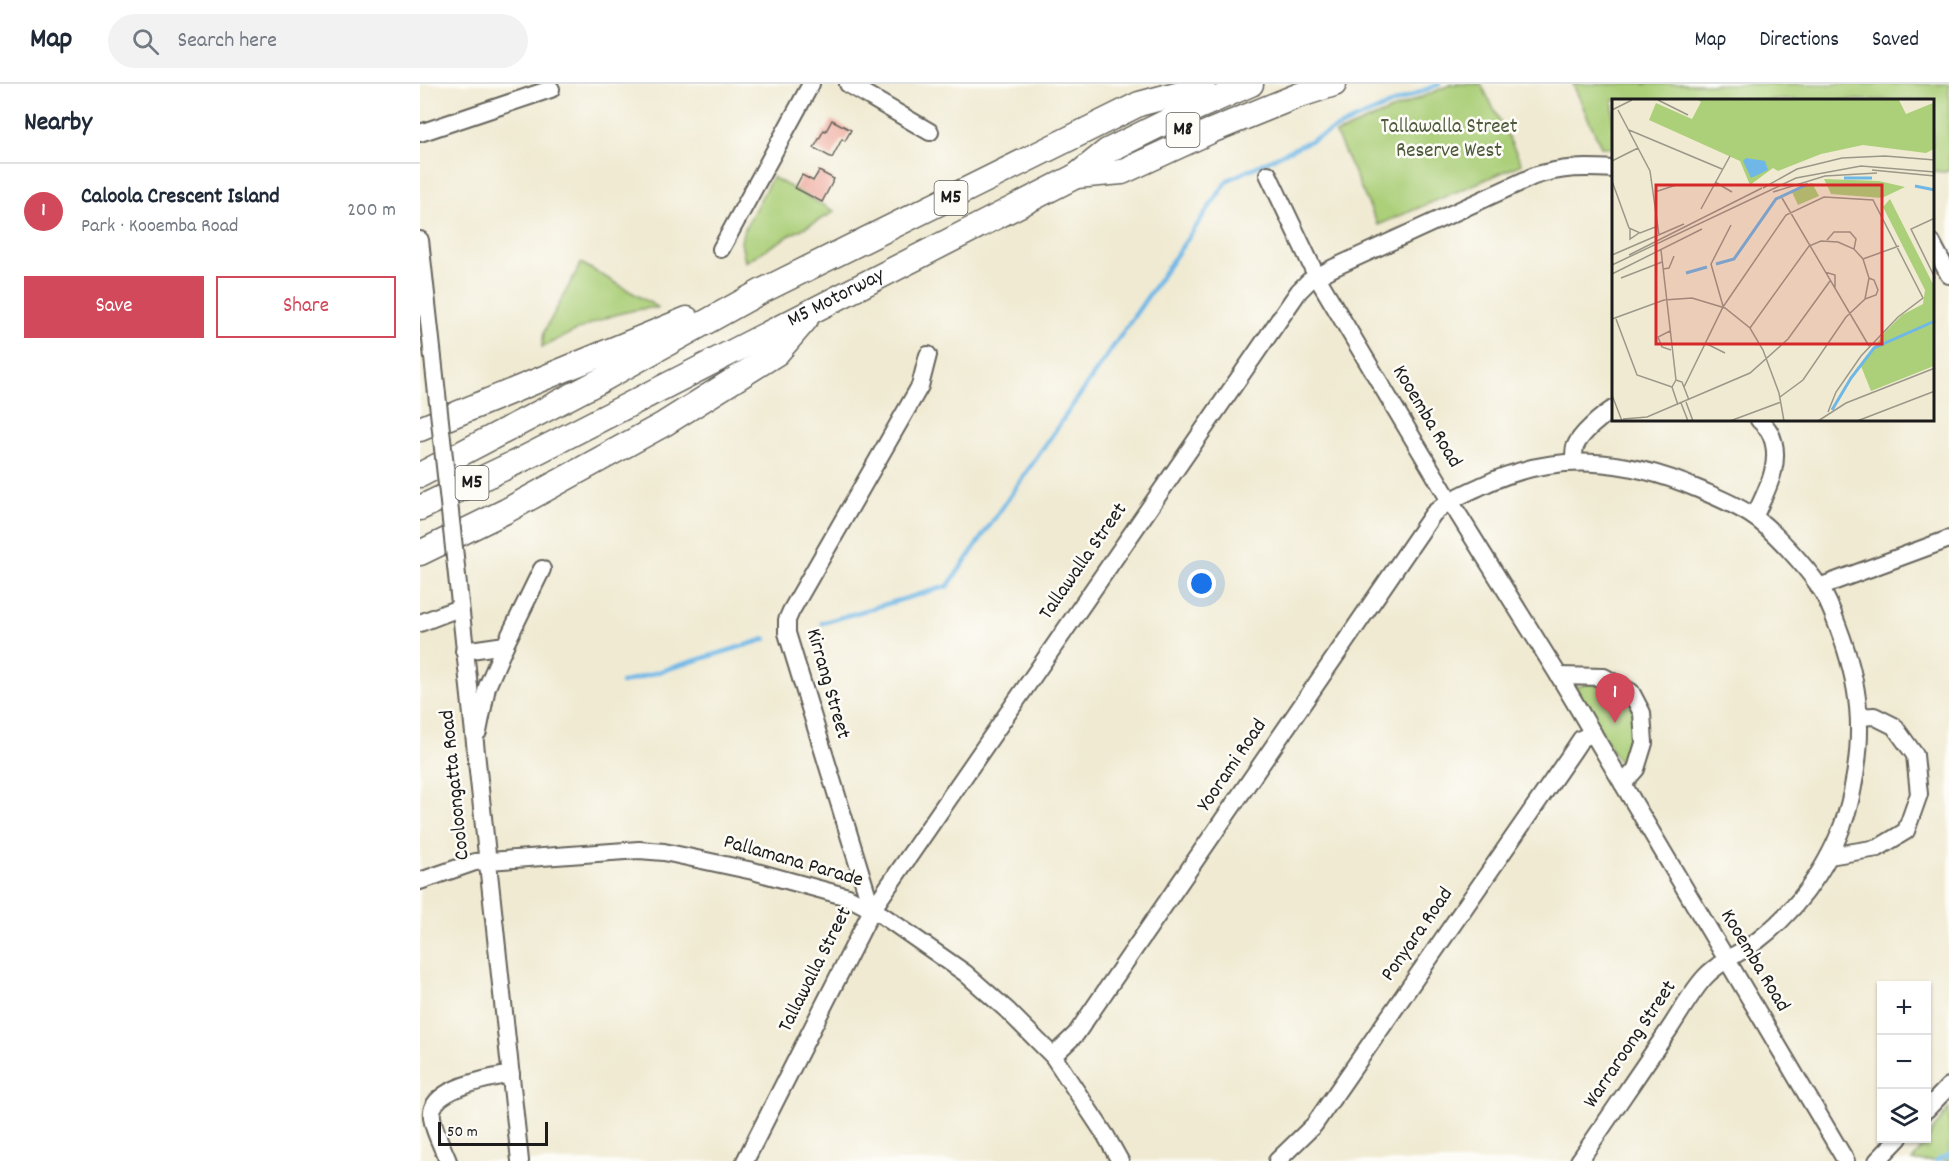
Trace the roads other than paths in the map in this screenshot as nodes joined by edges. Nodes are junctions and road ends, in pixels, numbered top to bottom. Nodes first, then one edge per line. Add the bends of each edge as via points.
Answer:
1 (811, 84) edge
2 (848, 84) edge
3 (1158, 84) edge
4 (1168, 84) edge
5 (1203, 84) edge
6 (1251, 84) edge
7 (1290, 84) edge
8 (1334, 84) edge
9 (551, 89) dead end
10 (1139, 104) junction
11 (930, 132) dead end
12 (420, 133) edge
13 (1612, 169) edge
14 (1268, 174) dead end
15 (1076, 176) junction
16 (420, 240) edge
17 (1934, 247) edge
18 (721, 249) dead end
19 (1949, 275) edge
20 (1317, 277) junction
21 (762, 291) junction
22 (813, 311) junction
23 (928, 355) dead end
24 (427, 369) edge
25 (1612, 410) edge
26 (1761, 422) edge
27 (420, 429) edge
28 (1574, 461) junction
29 (420, 475) edge
30 (1450, 501) junction
31 (420, 508) edge
32 (1754, 517) junction
33 (1949, 539) edge
34 (420, 554) edge
35 (542, 569) dead end
36 (1819, 587) junction
37 (459, 608) junction
38 (420, 623) edge
39 (505, 645) junction
40 (464, 651) junction
41 (1559, 676) junction
42 (1860, 717) junction
43 (1593, 733) junction
44 (475, 749) junction
45 (1623, 784) junction
46 (1829, 856) junction
47 (487, 861) junction
48 (420, 881) edge
49 (872, 910) junction
50 (1727, 961) junction
51 (1053, 1056) junction
52 (511, 1074) junction
53 (1949, 1086) edge
54 (1931, 1105) edge
55 (1894, 1143) edge
56 (750, 1159) edge
57 (448, 1161) edge
58 (520, 1161) edge
59 (1120, 1161) edge
60 (1277, 1161) edge
61 (1579, 1161) edge
62 (1846, 1161) edge
63 (1877, 1161) edge

1 - 18 street
2 - 11 street
3 - 10 highway
4 - 10 highway, M8
5 - 10 highway, M5 Motorway / M5
6 - 15 highway, M5 Motorway / M5 via 1107,151
7 - 15 highway, M8 via 1116,163
8 - 15 highway via 1211,131 1122,172
9 - 12 street
10 - 21 highway, M5 Motorway / M5
13 - 20 street, Tallawalla Street via 1556,169 1534,176
14 - 20 street, Kooemba Road
15 - 22 highway, M5 Motorway / M5
16 - 24 street, Cooloongatta Road
17 - 19 street
20 - 30 street, Kooemba Road
20 - 49 street, Tallawalla Street via 1299,291
21 - 27 highway
21 - 29 highway, M5 Motorway / M5
22 - 31 highway, M5 Motorway / M5
22 - 34 highway via 777,353 664,424
23 - 49 street, Kirrang Street via 920,386 787,620 787,633
24 - 37 street, Cooloongatta Road, bridge via 438,404
25 - 28 street via 1581,439
26 - 32 street via 1769,431 1774,467
28 - 30 street, Yoorami Road via 1503,476
28 - 32 street, Yoorami Road via 1604,462 1648,471 1718,498
30 - 41 street, Kooemba Road
30 - 51 street, Yoorami Road via 1433,514 1076,1034
32 - 36 street, Yoorami Road via 1786,547
33 - 36 street
35 - 39 street
36 - 42 street, Warraroong Street via 1844,644
37 - 38 street
37 - 40 street, Cooloongatta Road
39 - 40 street
39 - 44 street via 487,687
40 - 44 street, Cooloongatta Road
41 - 43 street, Kooemba Road
41 - 45 street via 1604,677 1631,693 1642,713 1644,743 1636,769
42 - 46 street, Warraroong Street via 1852,794
42 - 46 street via 1874,716 1894,726 1915,755 1919,794 1906,831 1878,848
43 - 45 street, Kooemba Road
43 - 60 street, Ponyara Road via 1581,739 1314,1125
44 - 47 street, Cooloongatta Road
45 - 50 street, Kooemba Road
46 - 50 street, Warraroong Street via 1795,906 1775,927
47 - 48 street, Pallamana Parade
47 - 49 street, Pallamana Parade via 639,850 664,852 848,897
47 - 52 street, Cooloongatta Road
49 - 51 street, Pallamana Parade via 965,973
49 - 56 street, Tallawalla Street
50 - 61 street, Warraroong Street via 1705,976
50 - 62 street, Kooemba Road
51 - 59 street, Pallamana Parade
52 - 57 street via 459,1088 435,1103 434,1125
52 - 58 street, Cooloongatta Road
53 - 54 street
55 - 63 street

